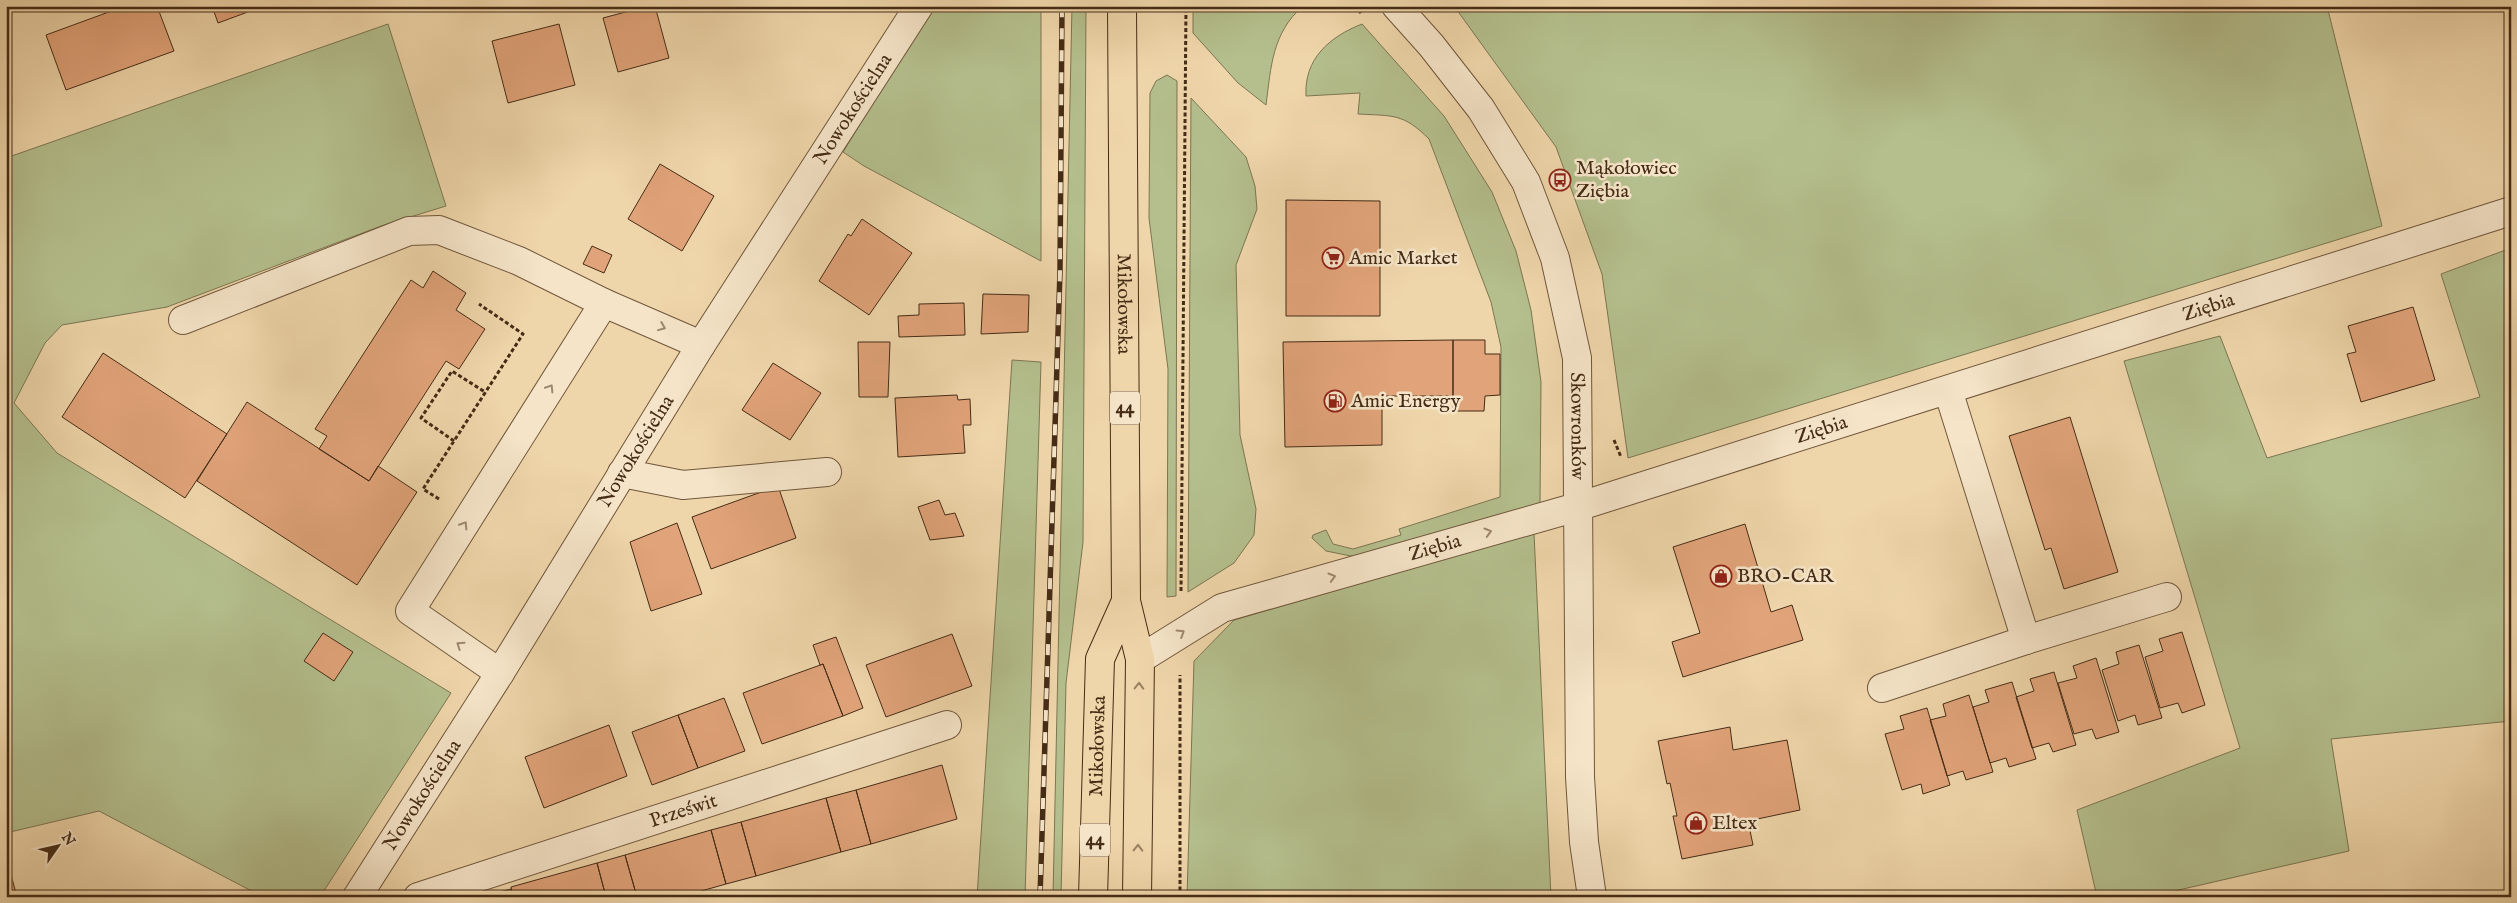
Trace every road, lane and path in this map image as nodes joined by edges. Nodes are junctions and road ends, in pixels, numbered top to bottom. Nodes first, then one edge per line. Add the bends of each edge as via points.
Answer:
1 (919, 6) edge
2 (1122, 6) edge
3 (1186, 6) edge
4 (1355, 6) edge
5 (1396, 6) edge
6 (1368, 20) dead end
7 (2511, 211) edge
8 (479, 304) dead end
9 (604, 304) junction
10 (183, 320) dead end
11 (701, 345) junction
12 (1948, 390) junction
13 (485, 392) junction
14 (1614, 438) dead end
15 (454, 441) junction
16 (1626, 460) dead end
17 (827, 472) dead end
18 (622, 473) junction
19 (1577, 507) junction
20 (469, 517) junction
21 (2168, 597) dead end
22 (1126, 601) junction
23 (1180, 634) junction
24 (2026, 640) junction
25 (1140, 659) junction
26 (500, 673) junction
27 (1882, 688) dead end
28 (947, 725) dead end
29 (357, 897) edge
30 (418, 897) edge
31 (1093, 897) edge
32 (1138, 897) edge
33 (1180, 897) edge
34 (1592, 897) edge

1 - 11 street, Nowokościelna
2 - 22 main road, Mikołowska / 44
3 - 23 path
4 - 6 path
5 - 19 street, Skowronków via 1481,109 1526,182 1555,258 1577,358
7 - 12 street, Ziębia
8 - 13 path via 523,334
9 - 10 street via 519,261 439,230 409,231
9 -> 11 street
20 -> 9 street
11 - 18 street, Nowokościelna
12 - 19 street, Ziębia
12 - 24 street
13 - 15 path
13 - 15 path via 452,370 421,418
14 - 16 path via 1619,456
15 - 20 path via 423,489
17 - 18 street via 683,485
18 - 26 street, Nowokościelna
23 -> 19 street, Ziębia via 1222,608
19 - 34 street, Skowronków via 1580,777
26 -> 20 street via 410,611
21 - 24 street
22 - 25 main road, Mikołowska / 44
22 - 31 main road, Mikołowska / 44 via 1100,658
23 - 25 street, Ziębia
23 - 33 path
24 - 27 street
32 -> 25 main road, Mikołowska / 44
26 - 29 street, Nowokościelna
28 - 30 street, Prześwit

